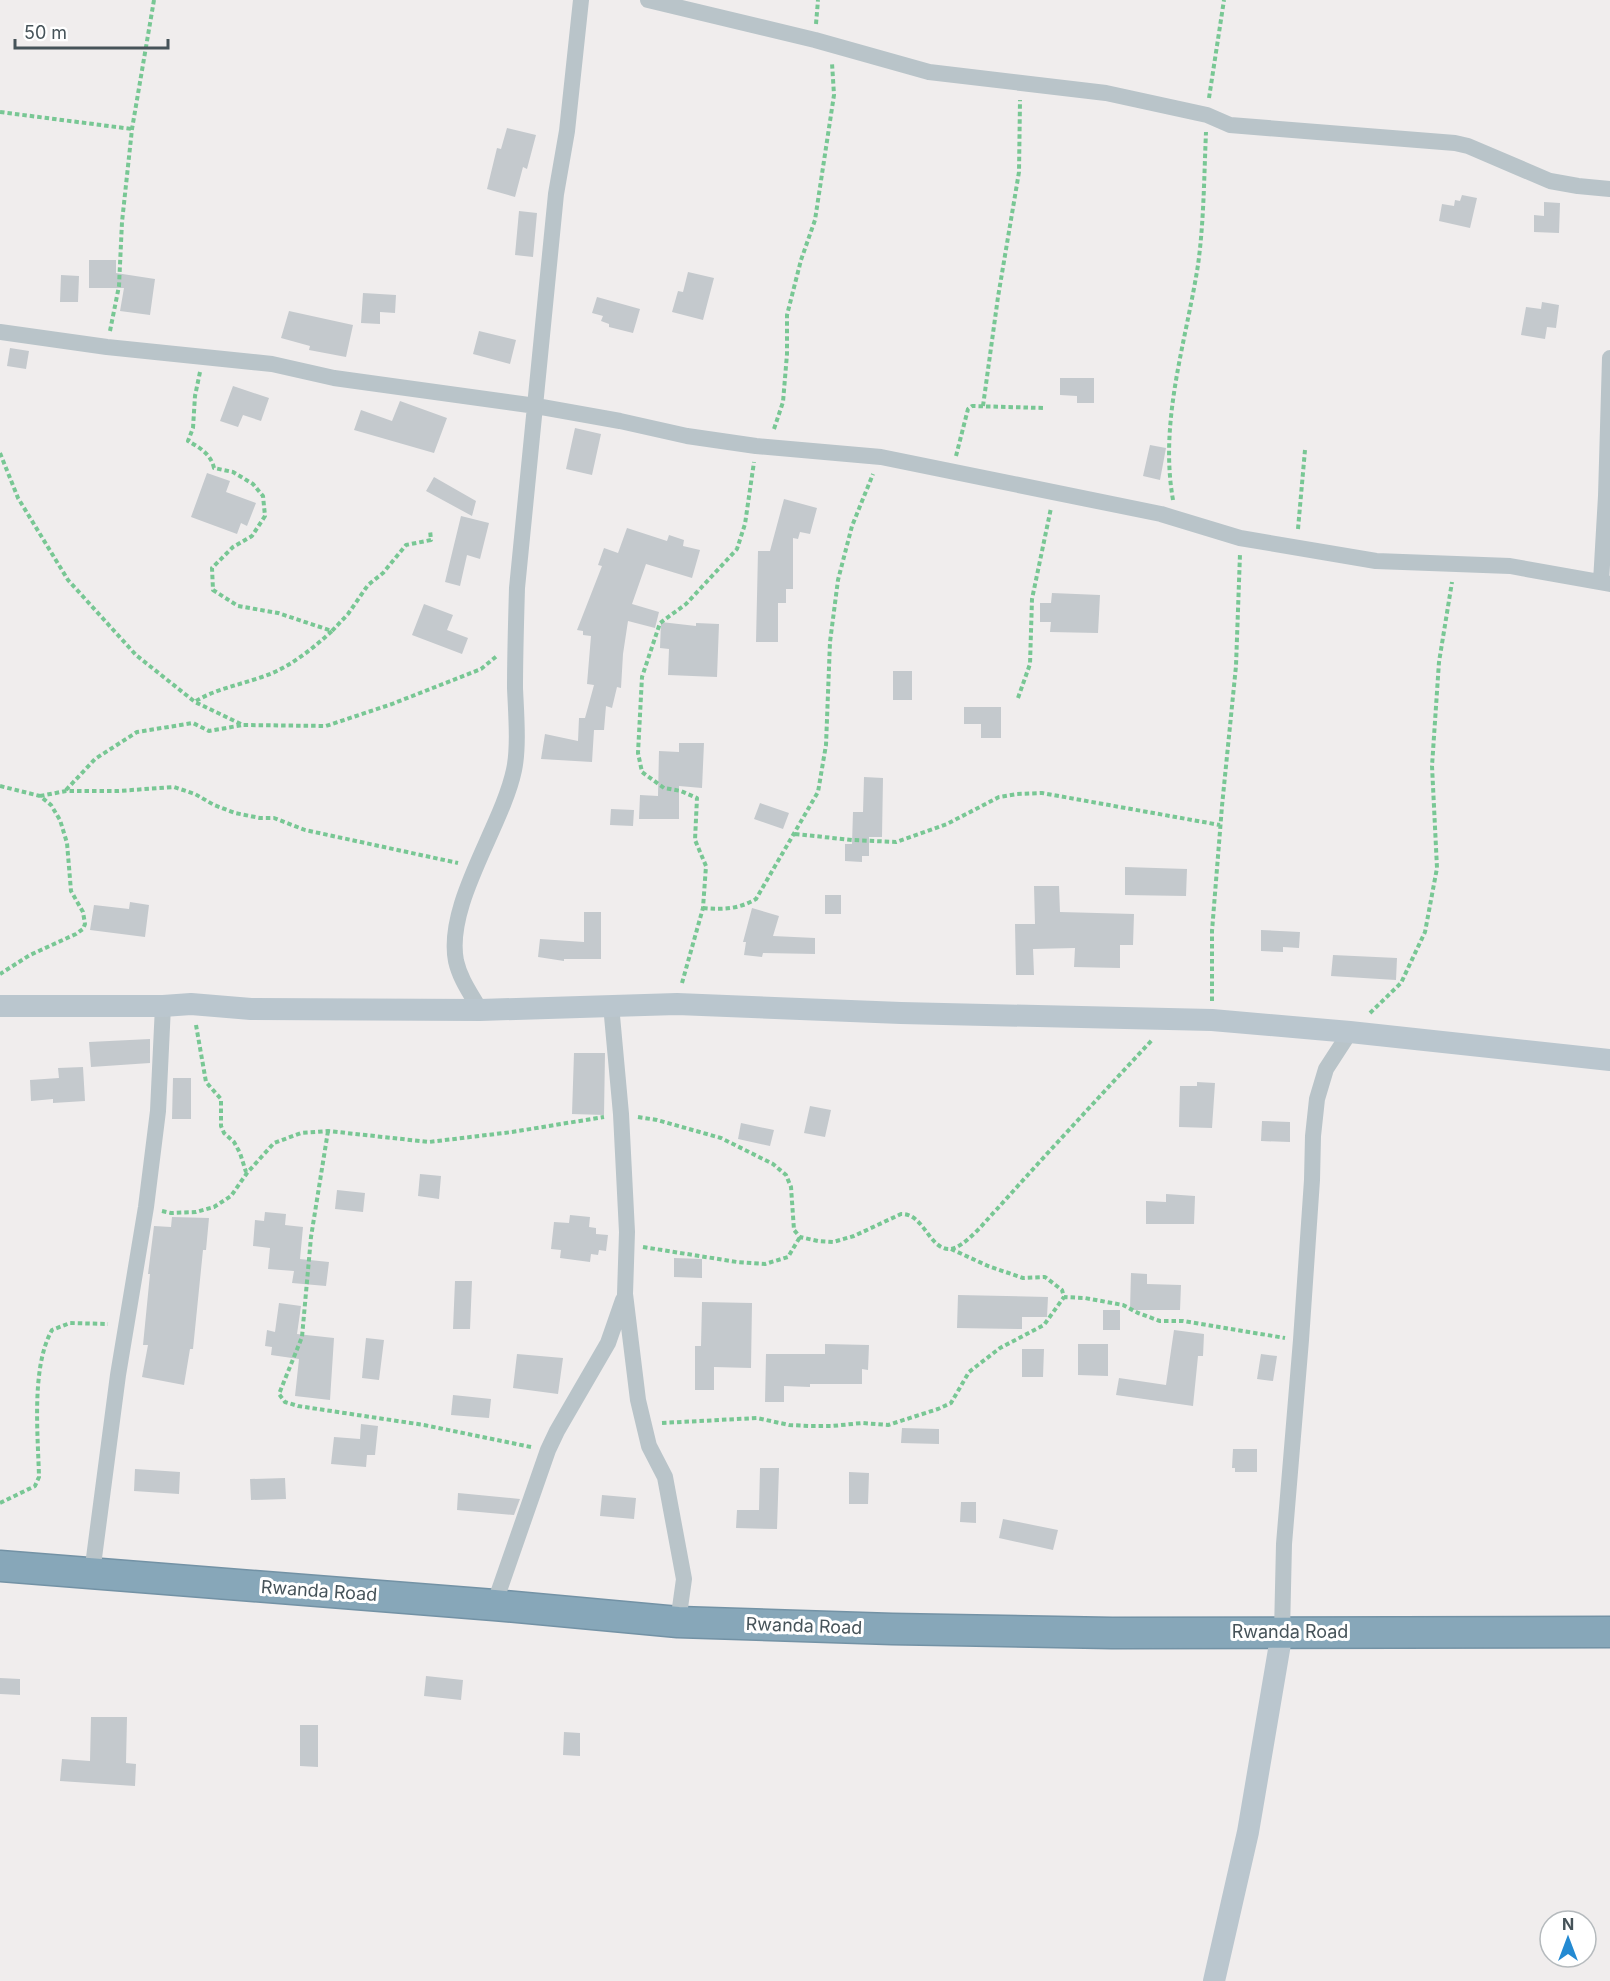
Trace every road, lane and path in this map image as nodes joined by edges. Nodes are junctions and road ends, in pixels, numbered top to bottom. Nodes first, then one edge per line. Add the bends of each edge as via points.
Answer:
1 (154, 0) edge
2 (581, 0) edge
3 (648, 0) edge
4 (1224, 0) edge
5 (831, 45) junction
6 (1024, 83) junction
7 (0, 112) edge
8 (1207, 115) junction
9 (132, 129) junction
10 (1610, 189) edge
11 (0, 332) edge
12 (107, 347) junction
13 (204, 357) junction
14 (1610, 358) edge
15 (536, 406) junction
16 (983, 406) junction
17 (1043, 408) dead end
18 (764, 447) junction
19 (1305, 450) dead end
20 (0, 453) edge
21 (880, 457) junction
22 (949, 470) junction
23 (1053, 492) junction
24 (1176, 518) junction
25 (430, 530) dead end
26 (1240, 538) junction
27 (1295, 548) junction
28 (1454, 565) junction
29 (1605, 583) edge
30 (332, 631) junction
31 (514, 643) junction
32 (1018, 698) dead end
33 (195, 702) junction
34 (243, 725) junction
35 (0, 786) edge
36 (66, 791) junction
37 (40, 796) junction
38 (1220, 825) junction
39 (795, 834) junction
40 (477, 868) junction
41 (703, 908) junction
42 (0, 974) edge
43 (191, 1004) junction
44 (676, 1004) junction
45 (611, 1005) junction
46 (0, 1006) edge
47 (164, 1006) junction
48 (480, 1010) junction
49 (1171, 1020) junction
50 (1212, 1020) junction
51 (1350, 1032) junction
52 (1610, 1060) edge
53 (621, 1114) junction
54 (328, 1131) junction
55 (247, 1173) junction
56 (146, 1207) junction
57 (627, 1232) junction
58 (800, 1237) junction
59 (951, 1249) junction
60 (625, 1294) junction
61 (1064, 1297) junction
62 (127, 1324) junction
63 (1301, 1340) junction
64 (644, 1424) junction
65 (548, 1450) junction
66 (0, 1503) edge
67 (0, 1566) edge
68 (92, 1573) junction
69 (494, 1605) junction
70 (678, 1622) junction
71 (1282, 1632) junction
72 (1610, 1632) edge
73 (1214, 1981) edge

1 - 9 path
2 - 15 street via 555,204
3 - 5 street
4 - 8 path
5 - 6 street via 929,72
5 - 18 path via 834,95 815,220 787,315 783,402
6 - 8 street via 1106,93
6 - 16 path via 1018,106 1019,172
7 - 9 path
8 - 10 street via 1230,125 1455,143 1550,181
8 - 24 path via 1202,238 1175,384 1169,472
9 - 12 path via 119,286
11 - 12 street
12 - 13 street
13 - 15 street via 272,364 334,378
13 - 30 path via 188,441 202,449 214,468 233,472 253,484 263,496 265,516 252,536 233,547 212,568 213,590 238,606 278,613
14 - 29 street
15 - 18 street
15 - 31 street
16 - 17 path
16 - 22 path via 968,410 957,455
18 - 21 street
18 - 41 path via 736,549 686,604 660,623 642,677 638,753 642,772 664,788 697,798 695,840 705,866
19 - 27 path
20 - 33 path via 18,498 68,580 136,655
21 - 22 street
21 - 39 path via 852,526 838,580 830,642 826,745 818,792
22 - 23 street
23 - 24 street
23 - 32 path via 1032,599 1030,664
24 - 26 street
25 - 30 path via 431,540 406,545
26 - 27 street
26 - 38 path via 1236,666
27 - 28 street via 1376,561
28 - 29 street via 1510,566
28 - 51 path via 1439,662 1432,766 1437,868 1425,932 1401,983
30 - 33 path via 308,654 265,676 208,693
31 - 34 path via 481,669 326,726
31 - 40 street via 514,769
33 - 34 path
34 - 36 path via 209,731 194,723 136,732 94,759
35 - 37 path
36 - 37 path
36 - 40 path via 174,788 235,813 274,818 305,830
37 - 42 path via 60,820 67,843 71,891 85,924 76,934 30,954
38 - 39 path via 1041,793 999,797 947,824 896,842
38 - 50 path via 1212,931
39 - 41 path via 756,899 720,910
40 - 48 street via 460,909 456,959 461,978
41 - 44 path
43 - 47 street
43 - 48 street
43 - 55 path via 206,1082 221,1099 221,1126 234,1142
44 - 45 street
44 - 49 street
45 - 48 street
45 - 53 street
46 - 47 street
47 - 56 street via 158,1111
49 - 50 street
49 - 59 path via 978,1229
50 - 51 street
51 - 52 street
51 - 63 street via 1326,1069 1317,1098
53 - 54 path via 440,1142
53 - 57 street
53 - 58 path via 721,1138 773,1164 786,1175 791,1188 794,1230
54 - 55 path via 274,1143
54 - 65 path via 311,1237 302,1337 279,1394 285,1402 298,1406 424,1425
55 - 56 path via 231,1196 214,1207 171,1213
56 - 62 street
57 - 58 path via 642,1247 653,1250 765,1264 788,1257
57 - 60 street
58 - 59 path via 833,1242 909,1213 934,1240
59 - 61 path via 1023,1278 1045,1277 1062,1290
60 - 64 street
60 - 65 street via 608,1343
61 - 63 path via 1123,1305 1160,1321 1183,1321
61 - 64 path via 1044,1325 1000,1348 969,1372 951,1404 888,1425 862,1422 799,1426 757,1418
62 - 66 path via 70,1323 52,1330 42,1355 39,1379 39,1477 34,1486
62 - 68 street
63 - 71 street via 1284,1544
64 - 70 street via 649,1446 665,1477 684,1579
65 - 69 street
67 - 68 highway, Rwanda Road
68 - 69 highway, Rwanda Road
69 - 70 highway, Rwanda Road
70 - 71 highway, Rwanda Road via 1054,1632
71 - 72 highway, Rwanda Road
71 - 73 street via 1248,1832

